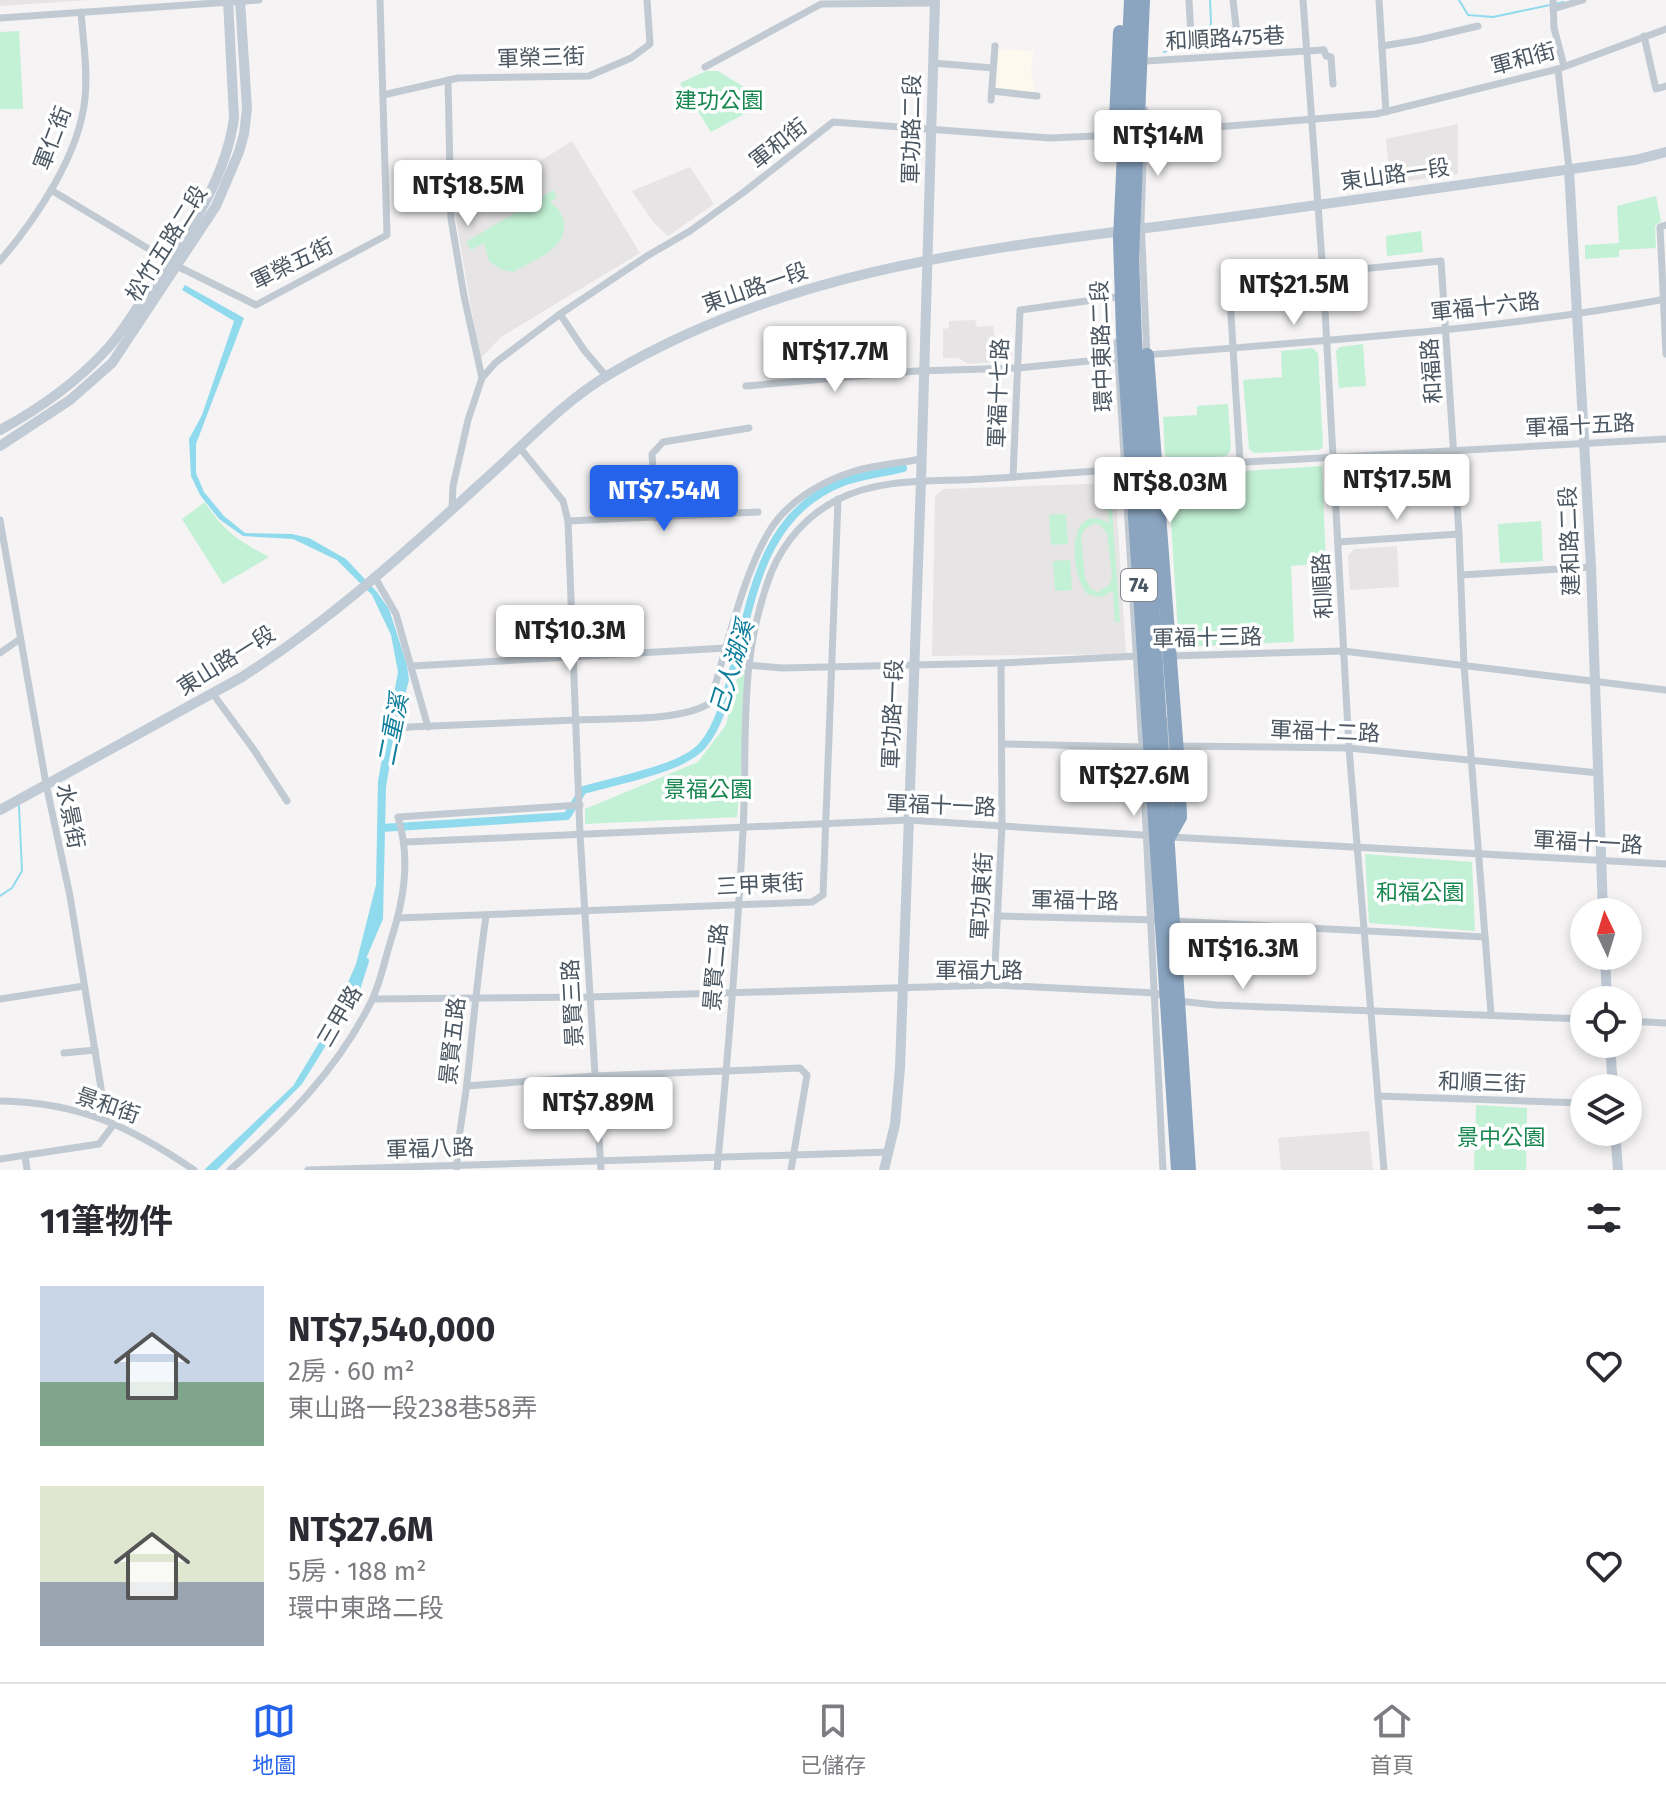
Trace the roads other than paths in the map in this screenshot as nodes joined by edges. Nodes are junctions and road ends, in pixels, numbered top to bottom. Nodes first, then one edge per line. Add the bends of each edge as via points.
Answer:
1 (259, 0) edge
2 (380, 0) edge
3 (647, 0) edge
4 (1127, 0) edge
5 (1143, 0) edge
6 (1150, 0) edge
7 (1189, 0) edge
8 (1233, 0) edge
9 (1303, 0) edge
10 (1379, 0) edge
11 (1583, 0) edge
12 (228, 1) edge
13 (240, 1) edge
14 (934, 1) edge
15 (1553, 4) edge
16 (81, 12) junction
17 (0, 18) edge
18 (1236, 26) dead end
19 (1478, 26) dead end
20 (1666, 29) edge
21 (1191, 36) dead end
22 (1644, 36) junction
23 (995, 46) dead end
24 (1382, 46) junction
25 (1306, 51) junction
26 (1147, 61) junction
27 (933, 63) junction
28 (705, 67) dead end
29 (993, 68) junction
30 (1561, 68) junction
31 (448, 80) junction
32 (1333, 84) dead end
33 (1666, 86) edge
34 (383, 95) junction
35 (1037, 96) dead end
36 (1386, 112) junction
37 (1311, 120) junction
38 (932, 130) junction
39 (1144, 133) junction
40 (1118, 135) junction
41 (1666, 152) edge
42 (1569, 169) junction
43 (51, 190) junction
44 (1318, 205) junction
45 (1666, 225) edge
46 (1142, 229) junction
47 (1118, 235) junction
48 (928, 259) junction
49 (0, 261) edge
50 (173, 264) junction
51 (1323, 274) junction
52 (1116, 297) junction
53 (1664, 300) edge
54 (560, 314) junction
55 (1576, 314) junction
56 (1446, 329) junction
57 (1326, 340) junction
58 (1232, 348) junction
59 (1666, 354) edge
60 (1147, 355) junction
61 (1117, 359) junction
62 (1018, 368) junction
63 (924, 371) junction
64 (606, 376) junction
65 (482, 378) junction
66 (746, 386) dead end
67 (749, 428) dead end
68 (0, 430) edge
69 (1666, 439) edge
70 (1585, 442) junction
71 (0, 446) edge
72 (520, 448) junction
73 (1454, 450) junction
74 (1333, 457) junction
75 (921, 459) junction
76 (1240, 462) junction
77 (1161, 466) junction
78 (1150, 467) junction
79 (1125, 469) junction
80 (1013, 477) junction
81 (921, 481) junction
82 (838, 499) junction
83 (452, 509) junction
84 (758, 512) dead end
85 (656, 518) junction
86 (0, 520) edge
87 (568, 521) junction
88 (1459, 534) junction
89 (1338, 542) junction
90 (1591, 567) junction
91 (1461, 575) junction
92 (374, 576) junction
93 (1158, 584) junction
94 (20, 639) junction
95 (727, 648) junction
96 (1343, 651) junction
97 (0, 653) edge
98 (1136, 656) junction
99 (1163, 656) junction
100 (572, 657) junction
101 (1001, 663) junction
102 (747, 665) junction
103 (1464, 665) junction
104 (412, 666) junction
105 (833, 666) junction
106 (914, 666) junction
107 (1594, 681) junction
108 (1666, 690) edge
109 (213, 694) junction
110 (576, 720) junction
111 (428, 727) junction
112 (385, 731) dead end
113 (1002, 744) junction
114 (1169, 746) junction
115 (1142, 747) junction
116 (1349, 748) junction
117 (1471, 760) junction
118 (1599, 773) junction
119 (46, 784) junction
120 (287, 801) dead end
121 (580, 805) junction
122 (0, 810) edge
123 (908, 820) junction
124 (826, 823) junction
125 (1002, 825) junction
126 (743, 827) junction
127 (580, 834) junction
128 (1146, 834) junction
129 (1171, 839) junction
130 (405, 842) junction
131 (1357, 848) junction
132 (1479, 855) junction
133 (1601, 861) junction
134 (1666, 864) edge
135 (1602, 898) edge
136 (738, 905) junction
137 (586, 910) junction
138 (486, 916) junction
139 (998, 916) junction
140 (398, 918) junction
141 (1152, 920) junction
142 (1179, 921) junction
143 (1363, 931) junction
144 (1485, 937) junction
145 (994, 985) junction
146 (84, 986) junction
147 (903, 989) junction
148 (731, 992) junction
149 (1156, 993) junction
150 (589, 997) junction
151 (474, 998) junction
152 (0, 999) edge
153 (373, 999) junction
154 (1185, 1004) junction
155 (1371, 1011) junction
156 (1491, 1014) junction
157 (1570, 1018) edge
158 (1642, 1022) edge
159 (1666, 1023) edge
160 (95, 1050) junction
161 (64, 1053) dead end
162 (725, 1071) junction
163 (594, 1076) junction
164 (467, 1086) junction
165 (1378, 1096) junction
166 (0, 1101) edge
167 (1570, 1103) edge
168 (110, 1122) junction
169 (1616, 1146) edge
170 (889, 1152) junction
171 (25, 1155) junction
172 (793, 1156) junction
173 (718, 1158) junction
174 (0, 1159) edge
175 (601, 1161) junction
176 (457, 1168) edge
177 (27, 1170) edge
178 (194, 1170) edge
179 (230, 1170) edge
180 (308, 1170) edge
181 (601, 1170) edge
182 (717, 1170) edge
183 (791, 1170) edge
184 (884, 1170) edge
185 (1163, 1170) edge
186 (1178, 1170) edge
187 (1194, 1170) edge
188 (1384, 1170) edge
189 (1618, 1170) edge

1 - 13 street
2 - 34 street, 軍榮五街
3 - 31 street, 軍榮三街 via 650,44 589,76
4 - 40 street, 環中東路二段
4 - 47 highway, 74 via 1114,166
5 - 129 highway, 74 via 1132,256 1147,553
6 - 26 street, 環中東路二段
7 - 21 street
8 - 18 street
9 - 25 street, 和順路
10 - 24 street
11 - 15 street
12 - 13 street
12 - 16 street
12 - 50 main road, 松竹五路二段 via 231,137 214,184
13 - 50 main road, 松竹五路二段 via 244,134 216,206
14 - 27 main road, 軍功路二段
14 - 28 street via 821,4
15 - 30 street
16 - 17 street
16 - 43 street, 軍仁街 via 85,98 71,148
19 - 24 street
20 - 22 street, 軍和街
22 - 30 street, 軍和街
22 - 33 street via 1656,89
23 - 29 street
24 - 36 street
25 - 26 street, 和順路475巷
25 - 32 street, 和順路475巷 via 1323,50 1331,57
25 - 37 street, 和順路
26 - 39 street, 環中東路二段
27 - 29 street
27 - 38 main road, 軍功路二段
29 - 35 street via 991,95
30 - 36 street, 軍和街
30 - 42 street
31 - 34 street, 軍榮三街
31 - 65 street via 451,219
34 - 50 street, 軍榮五街 via 387,235 256,305
36 - 37 street, 軍和街
37 - 39 street, 軍和街
37 - 44 street, 和順路
38 - 40 street, 軍和街 via 1050,138
38 - 48 main road, 軍功路二段
38 - 54 street, 軍和街 via 833,122 690,231
39 - 40 street, 軍和街
39 - 46 street, 環中東路二段
40 - 47 street, 環中東路二段
41 - 42 main road, 東山路一段
42 - 44 main road, 東山路一段
42 - 55 main road, 建和路二段
43 - 49 street, 軍仁街
43 - 50 street, 軍榮五街
44 - 46 main road, 東山路一段
44 - 51 street, 和順路
45 - 53 street via 1660,227
46 - 47 main road, 東山路一段
46 - 60 street, 環中東路二段
47 - 48 main road, 東山路一段
47 - 52 street, 環中東路二段
47 - 186 highway, 74
48 - 63 main road, 軍功路一段
48 - 64 main road, 東山路一段 via 850,276 732,314
50 - 68 main road, 松竹五路二段 via 110,346 72,382
50 - 71 main road, 松竹五路二段 via 112,363 70,400
51 - 56 street, 和福路 via 1441,261
51 - 57 street, 和順路
51 - 58 street, 和福路 via 1229,282
52 - 61 street, 環中東路二段
52 - 62 street, 軍福十七路 via 1020,310
53 - 55 street, 軍福十六路
53 - 59 street
54 - 64 street
54 - 65 street, 軍和街 via 511,349
55 - 56 street, 軍福十六路
55 - 70 main road, 建和路二段
56 - 57 street, 軍福十六路
56 - 73 street, 和福路
57 - 58 street, 軍福十六路
57 - 74 street, 和順路
58 - 60 street, 軍福十六路
58 - 76 street, 和福路
60 - 61 street, 軍福十六路
60 - 77 street, 環中東路二段
60 - 78 street, 環中東路二段
60 - 129 highway, 74 via 1179,779 1180,817
61 - 62 street, 軍福十六路
61 - 79 street, 環中東路二段
62 - 63 street, 軍福十六路
62 - 80 street, 軍福十七路
63 - 66 street, 軍福十六路
63 - 75 main road, 軍功路一段
64 - 72 main road, 東山路一段
65 - 83 street, 軍和街 via 468,420
67 - 85 street via 663,442 652,454
69 - 70 street, 軍福十五路
70 - 73 street, 軍福十五路
70 - 90 main road, 建和路二段
72 - 83 main road, 東山路一段
72 - 87 street via 563,501
73 - 74 street, 軍福十五路
73 - 88 street, 和福路
74 - 76 street, 軍福十五路
74 - 89 street, 和順路
75 - 81 main road, 軍功路一段
75 - 95 street via 854,471 801,497 764,543
76 - 77 street, 軍福十五路
77 - 78 street, 軍福十五路
77 - 93 street, 環中東路二段
78 - 79 street, 軍福十五路
78 - 93 street, 環中東路二段
79 - 80 street, 軍福十五路
79 - 98 street, 環中東路二段
80 - 81 street, 軍福十五路
81 - 82 street, 景賢二路 via 874,487
81 - 106 main road, 軍功路一段
82 - 102 street, 景賢二路 via 802,524 780,556 759,610
82 - 105 street, 三甲東街
83 - 92 main road, 東山路一段
84 - 85 street
85 - 87 street
86 - 94 street, 水景街
87 - 100 street, 景賢三路
88 - 89 street
88 - 91 street, 和福路
89 - 96 street, 和順路
90 - 91 street
90 - 107 main road, 建和路二段
91 - 103 street, 和福路
92 - 104 street via 396,614
92 - 109 main road, 東山路一段 via 271,659
93 - 99 street, 環中東路二段
94 - 97 street
94 - 119 street, 水景街
95 - 100 street
95 - 102 street
95 - 110 street via 710,703 700,709
96 - 99 street, 軍福十三路
96 - 103 street, 軍福十三路
96 - 116 street, 和順路
98 - 99 street, 軍福十三路
98 - 101 street, 軍福十三路
98 - 115 street, 環中東路二段
99 - 114 street, 環中東路二段
100 - 104 street
100 - 110 street, 景賢三路
101 - 106 street, 軍福十三路
101 - 113 street, 軍功東街
102 - 105 street, 軍福十三路
102 - 126 street, 景賢二路
103 - 107 street, 軍福十三路
103 - 117 street, 和福路
104 - 111 street
105 - 106 street, 軍福十三路
105 - 124 street, 三甲東街
106 - 123 main road, 軍功路一段
107 - 108 street, 軍福十三路
107 - 118 main road, 建和路二段
109 - 119 main road, 東山路一段
109 - 120 street
110 - 111 street
110 - 121 street, 景賢三路
111 - 112 street
113 - 115 street, 軍福十二路
113 - 125 street, 軍功東街
114 - 115 street, 軍福十二路
114 - 116 street, 軍福十二路
114 - 129 street, 環中東路二段
115 - 128 street, 環中東路二段
116 - 117 street, 軍福十二路
116 - 131 street, 和順路
117 - 118 street, 軍福十二路
117 - 132 street, 和福路
118 - 133 main road, 建和路二段
119 - 122 main road, 東山路一段
119 - 146 street, 水景街
121 - 127 street, 景賢三路
121 - 130 street, 三甲路 via 398,817
123 - 124 street, 軍福十一路
123 - 125 street, 軍福十一路
123 - 147 main road, 軍功路一段
124 - 126 street, 軍福十一路
124 - 136 street, 三甲東街 via 823,895 812,902
125 - 128 street, 軍福十一路
125 - 139 street, 軍功東街
126 - 127 street, 軍福十一路
126 - 136 street, 景賢二路
127 - 130 street, 軍福十一路
127 - 137 street, 景賢三路
128 - 129 street, 軍福十一路
128 - 141 street, 環中東路二段
129 - 131 street, 軍福十一路
129 - 142 street, 環中東路二段
129 - 187 highway, 74 via 1186,1125
130 - 140 street, 三甲路
131 - 132 street, 軍福十一路
131 - 143 street, 和順路
132 - 133 street, 軍福十一路
132 - 144 street, 和福路
133 - 134 street, 軍福十一路
133 - 135 main road, 建和路二段
136 - 137 street, 三甲東街
136 - 148 street, 景賢二路
137 - 138 street, 三甲東街
137 - 150 street, 景賢三路
138 - 140 street, 三甲東街
138 - 151 street, 景賢五路
139 - 141 street, 軍福十路
139 - 145 street, 軍功東街
140 - 153 street, 三甲路
141 - 142 street, 軍福十路
141 - 149 street, 環中東路二段
142 - 143 street, 軍福十路
142 - 154 street, 環中東路二段
143 - 144 street, 軍福十路
143 - 155 street, 和順路
144 - 156 street, 和福路
145 - 147 street, 軍福九路
145 - 149 street, 軍福九路
146 - 152 street
146 - 160 street, 水景街
147 - 148 street, 軍福九路
147 - 170 main road, 軍功路一段 via 898,1094
148 - 150 street, 軍福九路
148 - 162 street, 景賢二路
149 - 154 street, 軍福九路
149 - 185 street, 環中東路二段
150 - 151 street, 軍福九路
150 - 163 street, 景賢三路
151 - 153 street, 軍福九路
151 - 164 street, 景賢五路
153 - 179 street, 三甲路 via 318,1084 281,1126
154 - 155 street, 軍福九路
154 - 187 street, 環中東路二段
155 - 156 street, 軍福九路
155 - 165 street, 和順路
156 - 157 street, 軍福九路
158 - 159 street
160 - 161 street
160 - 168 street, 水景街
162 - 163 street
162 - 172 street via 792,1067 807,1075
162 - 173 street, 景賢二路
163 - 164 street
163 - 175 street, 景賢三路
164 - 176 street, 景賢五路
165 - 167 street, 和順三街
165 - 188 street, 和順路
166 - 168 street, 景和街 via 48,1105
168 - 171 street via 99,1144
168 - 178 street, 景和街 via 150,1140
169 - 189 main road
170 - 172 street, 軍福八路
170 - 184 main road, 軍功路一段
171 - 174 street
171 - 177 street
172 - 173 street, 軍福八路
172 - 183 street
173 - 175 street, 軍福八路
173 - 182 street, 景賢二路
175 - 176 street, 軍福八路
175 - 181 street, 景賢三路
176 - 180 street, 軍福八路

